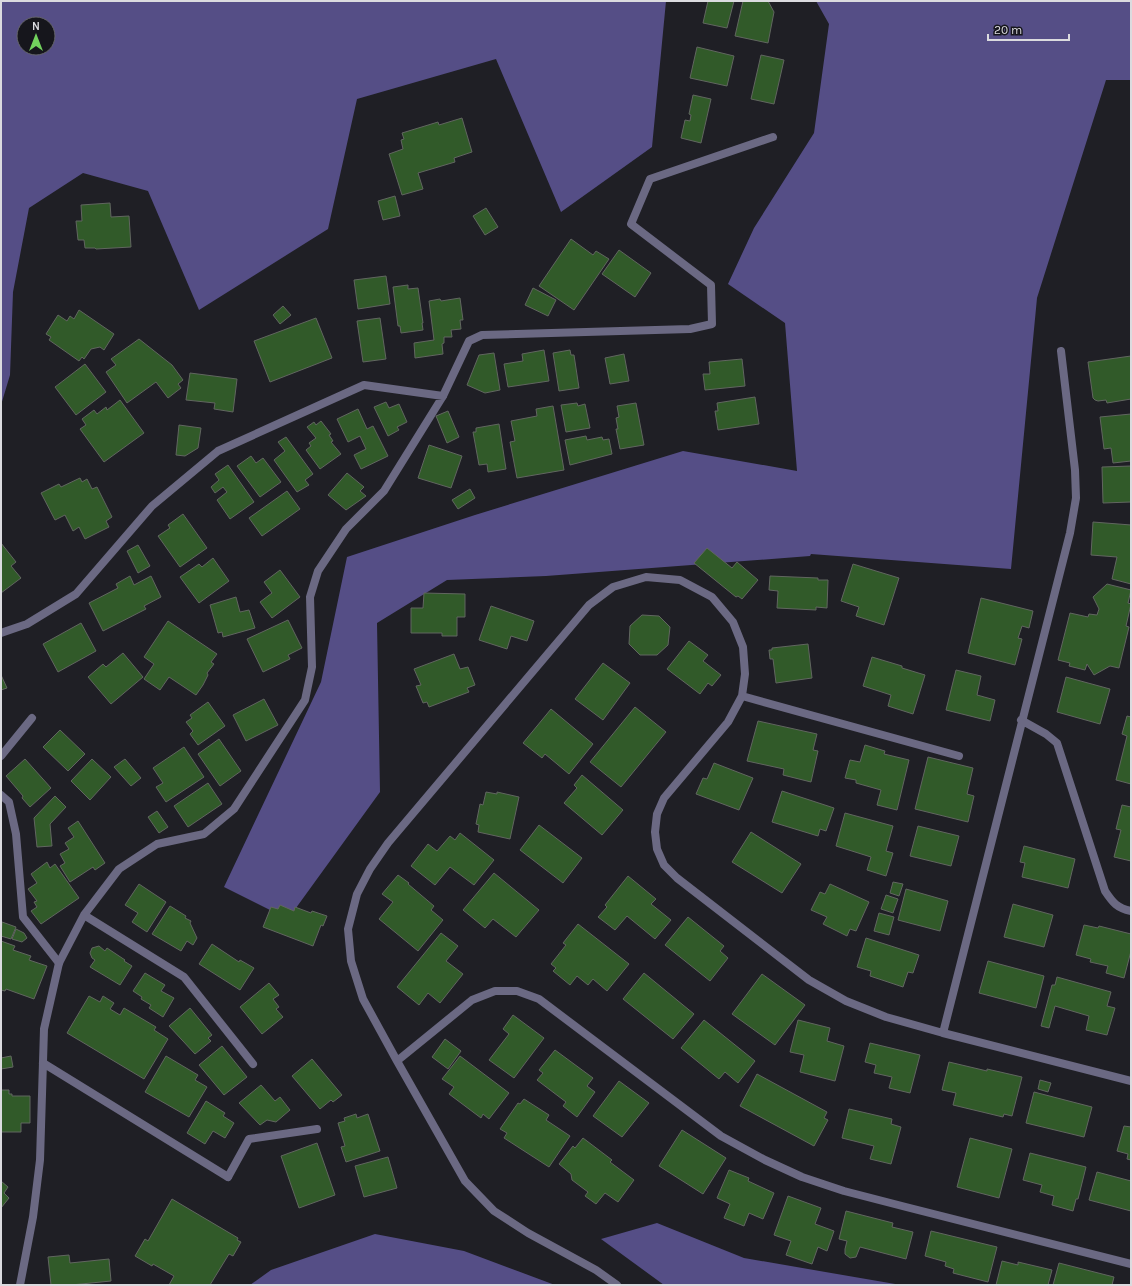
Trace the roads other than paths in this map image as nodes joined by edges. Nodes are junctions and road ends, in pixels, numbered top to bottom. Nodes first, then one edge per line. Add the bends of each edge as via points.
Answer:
1 (773, 137) dead end
2 (1061, 351) dead end
3 (443, 396) junction
4 (1, 633) edge
5 (742, 696) junction
6 (32, 718) dead end
7 (1021, 720) junction
8 (1, 756) edge
9 (959, 756) dead end
10 (1, 795) edge
11 (1131, 911) edge
12 (84, 915) junction
13 (59, 963) junction
14 (943, 1033) junction
15 (397, 1062) junction
16 (43, 1063) junction
17 (253, 1064) dead end
18 (1131, 1081) edge
19 (317, 1129) dead end
20 (1131, 1264) edge
21 (20, 1285) edge
22 (617, 1285) edge

1 - 3 street via 650,179 631,224 711,285 712,324 690,329 482,335 469,341
2 - 7 street via 1076,498 1070,533
3 - 4 street via 364,386 218,451 152,506 76,594 27,624
3 - 12 street via 384,492 346,529 318,570 310,597 312,667 305,700 234,809 204,834 157,844 119,869
5 - 9 street
5 - 14 street via 728,722 664,798 657,814 655,832 657,850 664,865 677,878 810,980 846,1001
5 - 15 street via 745,674 743,647 733,622 712,597 680,580 646,577 613,587 589,605 388,843 357,894 348,929 351,961 363,999
6 - 8 street
7 - 11 street via 1046,734 1057,744 1105,891 1122,909
7 - 14 street
10 - 13 street via 9,802 16,834 23,917
12 - 13 street
12 - 17 street via 184,978
13 - 16 street via 44,1029
14 - 18 street
15 - 20 street via 472,1000 494,991 517,991 539,999 721,1136 802,1177 844,1191
15 - 22 street via 465,1181 494,1211 528,1234 596,1270
16 - 19 street via 228,1177 249,1139
16 - 21 street via 40,1160 33,1217

